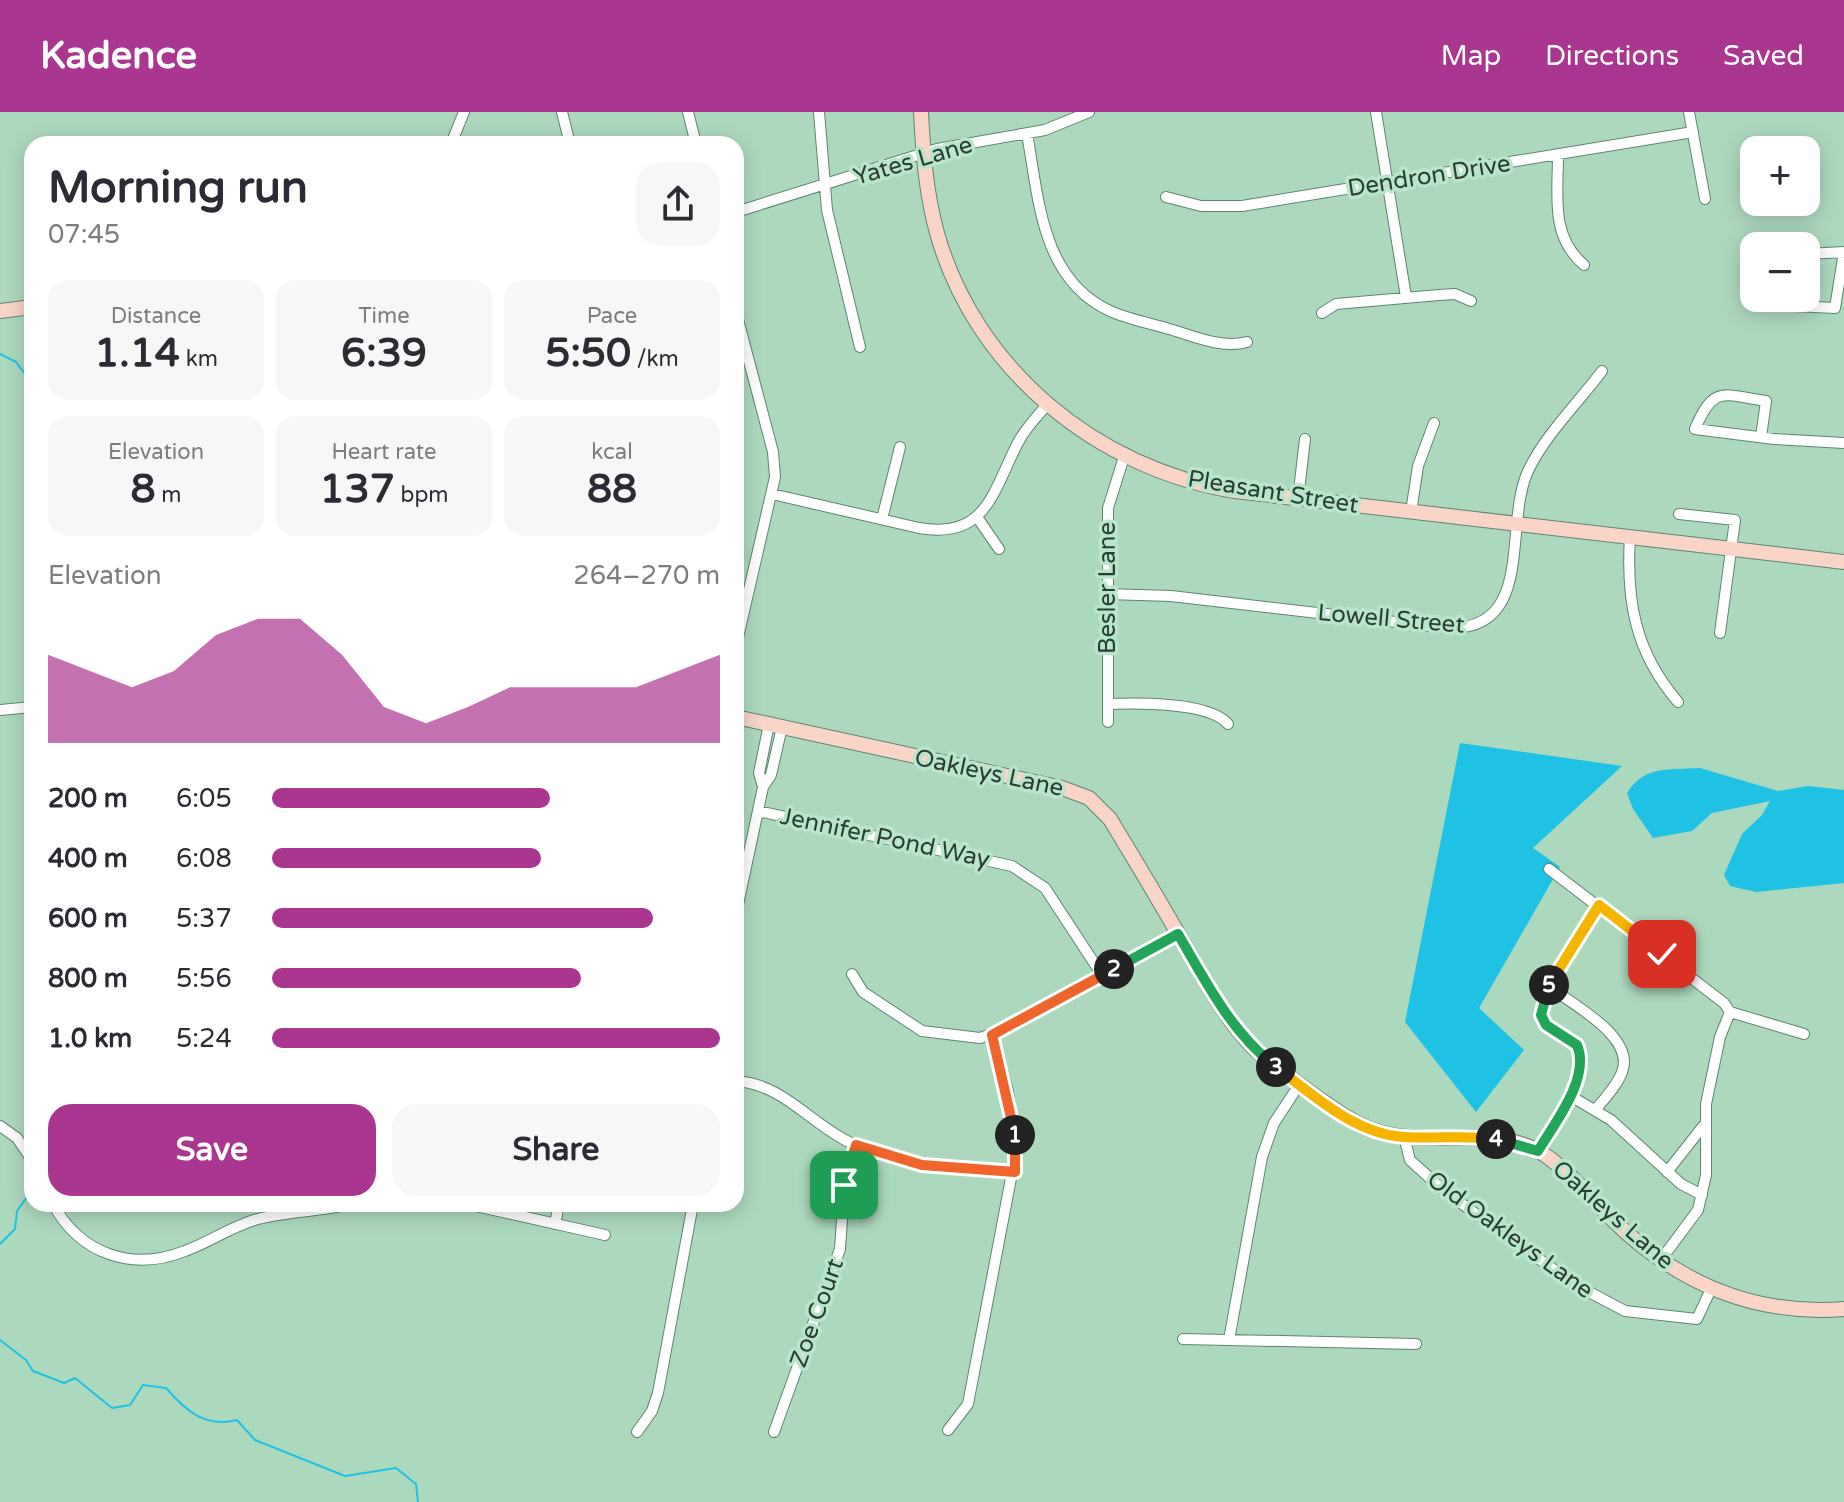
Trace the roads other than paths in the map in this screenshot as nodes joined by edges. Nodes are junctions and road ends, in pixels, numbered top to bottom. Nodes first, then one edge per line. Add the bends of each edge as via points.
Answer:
1 (464, 112) edge
2 (562, 112) edge
3 (688, 112) edge
4 (819, 112) edge
5 (921, 112) edge
6 (1089, 112) edge
7 (1376, 112) edge
8 (1689, 112) edge
9 (1693, 132) junction
10 (1027, 134) junction
11 (454, 136) edge
12 (568, 136) edge
13 (694, 136) edge
14 (923, 154) junction
15 (1558, 155) junction
16 (1388, 182) junction
17 (824, 187) junction
18 (1166, 197) dead end
19 (1705, 199) dead end
20 (744, 210) edge
21 (1844, 252) edge
22 (1820, 253) edge
23 (1584, 265) dead end
24 (1406, 297) junction
25 (1471, 301) dead end
26 (1820, 307) edge
27 (24, 308) edge
28 (0, 311) edge
29 (1322, 313) dead end
30 (744, 342) edge
31 (1247, 342) dead end
32 (860, 347) dead end
33 (1602, 371) dead end
34 (1047, 405) junction
35 (1434, 423) dead end
36 (1761, 437) junction
37 (1305, 439) dead end
38 (1844, 443) edge
39 (900, 447) dead end
40 (1124, 457) junction
41 (772, 494) junction
42 (1298, 499) junction
43 (1411, 512) junction
44 (1679, 514) dead end
45 (977, 517) junction
46 (882, 519) junction
47 (1516, 524) junction
48 (1630, 537) junction
49 (999, 549) dead end
50 (1731, 549) junction
51 (1844, 562) edge
52 (1107, 594) junction
53 (744, 612) edge
54 (1720, 633) dead end
55 (1678, 702) dead end
56 (1108, 704) junction
57 (24, 708) edge
58 (0, 710) edge
59 (744, 719) edge
60 (1108, 722) dead end
61 (1228, 724) dead end
62 (776, 726) junction
63 (758, 811) junction
64 (1549, 869) dead end
65 (744, 877) edge
66 (1599, 905) junction
67 (1178, 934) junction
68 (852, 974) dead end
69 (1102, 975) junction
70 (1548, 986) junction
71 (1730, 1012) junction
72 (1804, 1034) dead end
73 (992, 1035) junction
74 (744, 1083) edge
75 (1299, 1085) junction
76 (1569, 1095) junction
77 (1596, 1109) junction
78 (1704, 1125) junction
79 (0, 1126) edge
80 (1404, 1137) junction
81 (856, 1145) junction
82 (24, 1148) edge
83 (1538, 1151) junction
84 (1015, 1172) junction
85 (1667, 1172) junction
86 (1702, 1195) junction
87 (58, 1212) edge
88 (290, 1212) edge
89 (502, 1212) edge
90 (557, 1212) edge
91 (692, 1212) edge
92 (555, 1224) junction
93 (605, 1235) dead end
94 (1660, 1261) junction
95 (1711, 1289) junction
96 (1844, 1309) edge
97 (1183, 1339) dead end
98 (1229, 1340) junction
99 (1416, 1344) dead end
100 (948, 1430) dead end
101 (637, 1432) dead end
102 (774, 1432) dead end

1 - 11 street
2 - 12 street
3 - 13 street
4 - 17 street
5 - 14 street, Pleasant Street
6 - 10 street, Yates Lane
7 - 16 street
8 - 9 street
9 - 15 street, Dendron Drive
9 - 19 street
10 - 14 street, Yates Lane
10 - 31 street via 1049,242 1078,289 1123,316 1228,345
14 - 17 street, Yates Lane
14 - 34 street, Pleasant Street via 929,201 953,278 994,347
15 - 16 street, Dendron Drive
15 - 23 street via 1561,236
16 - 18 street, Dendron Drive via 1227,207
16 - 24 street
17 - 20 street, Yates Lane
17 - 32 street
21 - 22 street
21 - 26 street via 1835,308
24 - 25 street via 1455,294
24 - 29 street via 1336,304
27 - 28 street
30 - 41 street via 773,452
33 - 47 street, Lowell Street via 1530,467
34 - 40 street, Pleasant Street
34 - 45 street via 1021,436 990,502
35 - 43 street via 1418,466
36 - 36 street via 1766,401 1732,396 1707,402 1695,429
36 - 38 street
37 - 42 street
39 - 46 street
40 - 42 street, Pleasant Street via 1206,486
40 - 52 street, Besler Lane via 1108,508
41 - 46 street
41 - 53 street
42 - 43 street, Pleasant Street
43 - 47 street, Pleasant Street
44 - 50 street via 1735,520
45 - 46 street via 935,531
45 - 49 street
47 - 48 street, Pleasant Street
47 - 52 street, Lowell Street via 1503,602 1492,618 1460,629 1171,596
48 - 50 street, Pleasant Street
48 - 55 street via 1628,586 1637,633 1656,674
50 - 51 street, Pleasant Street
50 - 54 street
52 - 56 street, Besler Lane
56 - 60 street, Besler Lane
56 - 61 street via 1200,710
57 - 58 street
59 - 62 street, Oakleys Lane
62 - 63 street via 759,773 763,787
62 - 67 street, Oakleys Lane via 1079,793 1110,819
63 - 65 street
63 - 69 street, Jennifer Pond Way via 1012,866 1045,888
64 - 66 street
66 - 70 street
66 - 71 street
67 - 69 street
67 - 75 street, Oakleys Lane via 1238,1030
68 - 73 street via 863,992 922,1031
69 - 73 street
70 - 76 street via 1543,1020 1573,1042 1580,1055
70 - 77 street via 1612,1034 1622,1048 1621,1075
71 - 72 street
71 - 78 street via 1720,1037
73 - 84 street via 1014,1130
74 - 81 street via 776,1091
75 - 80 street, Oakleys Lane via 1357,1122
75 - 98 street via 1274,1123 1262,1157
76 - 77 street
76 - 83 street
77 - 85 street
78 - 85 street
78 - 86 street
79 - 82 street
80 - 83 street, Oakleys Lane via 1487,1138
80 - 95 street, Old Oakleys Lane via 1410,1160 1444,1191 1597,1299 1634,1313 1697,1319
81 - 84 street via 922,1165
81 - 102 street, Zoe Court via 845,1175 838,1257
83 - 94 street, Oakleys Lane
84 - 100 street via 968,1404
85 - 86 street
86 - 94 street via 1696,1215
87 - 88 street via 90,1246 144,1261
89 - 92 street
90 - 92 street
91 - 101 street via 658,1393
92 - 93 street
94 - 95 street, Oakleys Lane
95 - 96 street, Oakleys Lane via 1783,1308
97 - 98 street
98 - 99 street

